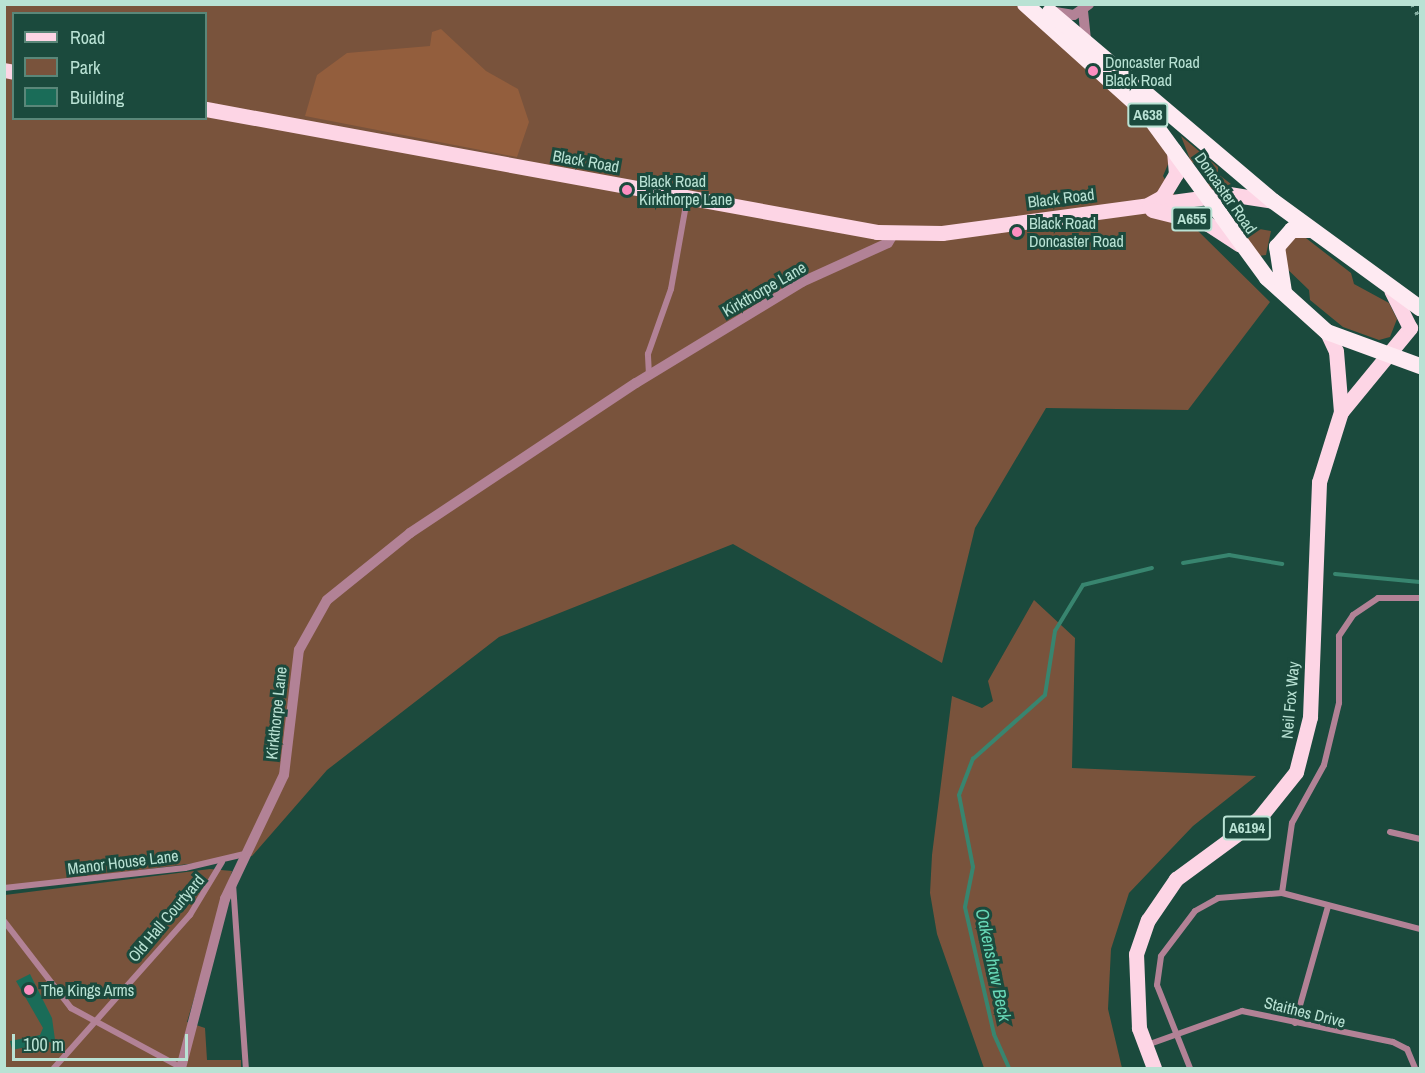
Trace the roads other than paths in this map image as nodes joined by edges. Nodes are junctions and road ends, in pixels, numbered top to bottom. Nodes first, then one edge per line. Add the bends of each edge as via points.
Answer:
1 (1025, 4) edge
2 (1044, 7) edge
3 (1079, 14) edge
4 (1081, 43) junction
5 (207, 109) edge
6 (1174, 150) junction
7 (1205, 197) junction
8 (687, 198) junction
9 (1273, 201) junction
10 (1140, 208) junction
11 (1311, 230) junction
12 (894, 233) junction
13 (1239, 244) junction
14 (1388, 285) junction
15 (1284, 292) junction
16 (1420, 308) edge
17 (1327, 332) junction
18 (1388, 355) junction
19 (1420, 366) edge
20 (650, 375) junction
21 (1341, 412) junction
22 (1420, 598) edge
23 (1390, 832) dead end
24 (1420, 839) edge
25 (244, 854) junction
26 (222, 862) junction
27 (232, 881) junction
28 (4, 888) edge
29 (1282, 893) junction
30 (1328, 906) junction
31 (4, 921) edge
32 (1420, 929) edge
33 (94, 1021) junction
34 (1295, 1023) junction
35 (1174, 1035) junction
36 (1144, 1046) junction
37 (54, 1068) edge
38 (182, 1068) edge
39 (246, 1068) edge
40 (1154, 1068) edge
41 (1190, 1068) edge
42 (1415, 1068) edge

1 - 4 highway, Doncaster Road / A638
2 - 3 highway, Doncaster Road / A638
3 - 4 highway, Doncaster Road / A638
4 - 6 highway, Doncaster Road / A638 via 1148,114
4 - 9 highway, Doncaster Road / A638
5 - 8 main road, Black Road / A655
6 - 7 highway, Doncaster Road / A638
6 - 10 main road, Black Road / A655 via 1176,174 1169,190
7 - 9 main road, Black Road / A655 via 1249,195
7 - 10 main road, Black Road / A655
7 - 13 highway, Doncaster Road / A638
8 - 12 main road, Black Road / A655
8 - 20 street via 671,289 648,354
9 - 11 highway, Doncaster Road / A638
10 - 12 main road, Black Road / A655 via 942,233
10 - 13 main road, Black Road / A655 via 1208,224
11 - 14 highway, Doncaster Road / A638
11 - 15 highway via 1292,230 1277,247
12 - 20 street, Kirkthorpe Lane via 888,243 802,282
13 - 15 highway, Doncaster Road / A638
14 - 16 highway, Doncaster Road / A638
14 - 18 main road, Neil Fox Way / A6194 via 1410,328
15 - 17 highway, Doncaster Road / A638
17 - 18 highway, Doncaster Road / A638
17 - 21 main road, Neil Fox Way / A6194 via 1336,351
18 - 19 highway, Doncaster Road / A638
18 - 21 main road, Neil Fox Way / A6194
20 - 25 street, Kirkthorpe Lane via 410,533 327,600 299,650 281,785
21 - 36 main road, Neil Fox Way / A6194 via 1315,512 1312,687 1305,745 1296,772 1259,818 1186,869 1148,920 1134,978
22 - 29 street via 1378,598 1353,615 1339,636 1340,703 1324,765 1292,823
23 - 24 street
25 - 26 street, Manor House Lane
25 - 27 street, Kirkthorpe Lane
26 - 28 street, Manor House Lane
26 - 33 street, Old Hall Courtyard via 190,915
27 - 38 street, Kirkthorpe Lane
27 - 39 street
29 - 30 street
29 - 35 street via 1218,898 1178,929 1161,956 1157,985
30 - 32 street
30 - 34 street
31 - 33 street via 72,1008
33 - 37 street, Old Hall Courtyard
33 - 38 street
34 - 35 street, Staithes Drive via 1242,1011
34 - 42 street, Staithes Drive via 1393,1042 1407,1049
35 - 36 street, Staithes Drive
35 - 41 street
36 - 40 main road, Neil Fox Way / A6194

